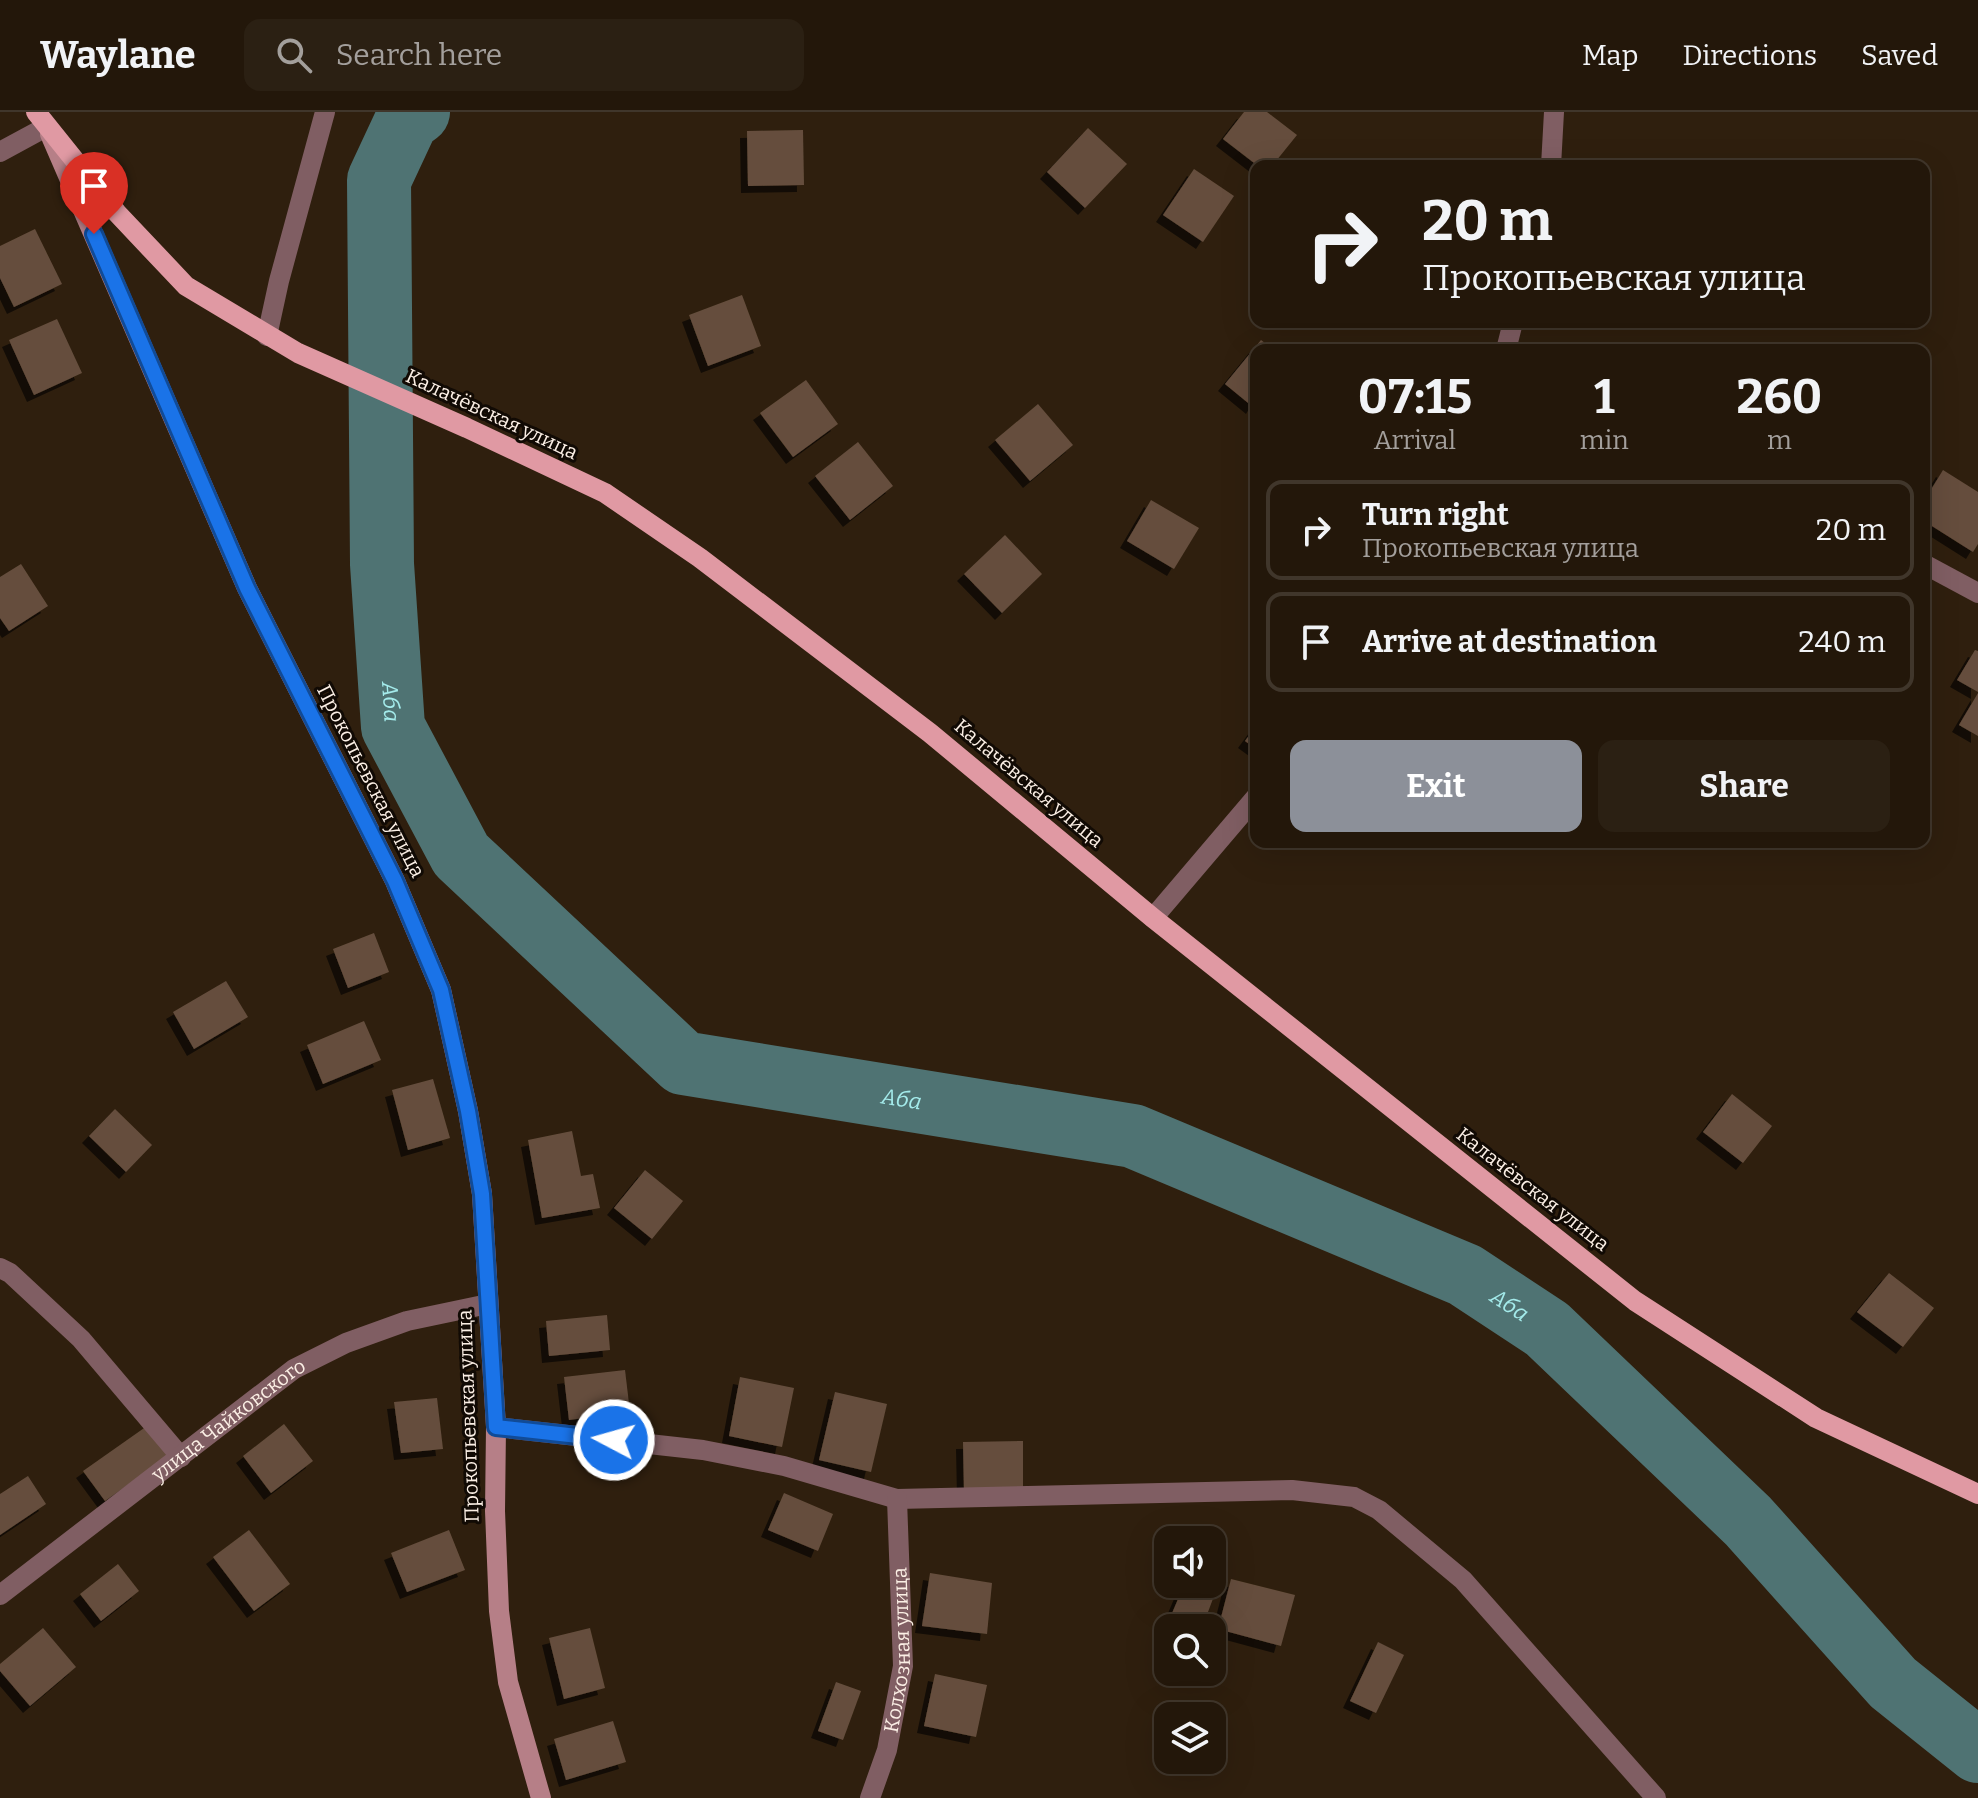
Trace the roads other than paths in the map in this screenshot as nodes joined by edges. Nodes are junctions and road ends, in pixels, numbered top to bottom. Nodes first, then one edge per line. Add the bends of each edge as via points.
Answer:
1 (325, 112) edge
2 (1554, 112) edge
3 (41, 119) edge
4 (0, 152) edge
5 (1551, 160) edge
6 (267, 336) junction
7 (1930, 567) edge
8 (1978, 593) edge
9 (1250, 804) edge
10 (1153, 918) junction
11 (0, 1268) edge
12 (488, 1304) junction
13 (496, 1427) junction
14 (181, 1457) junction
15 (1978, 1494) edge
16 (897, 1499) junction
17 (0, 1595) edge
18 (541, 1798) edge
19 (870, 1798) edge
20 (1656, 1798) edge

1 - 6 street
2 - 5 street
3 - 4 street
3 - 6 main road, Калачёвская улица via 117,213 186,286
3 - 12 main road, Прокопьевская улица via 247,588 395,881 441,990 482,1194
6 - 10 main road, Калачёвская улица via 605,493 700,558 930,733
7 - 8 street
9 - 10 street
10 - 15 main road, Калачёвская улица via 1635,1301 1816,1418
11 - 14 street via 81,1339
12 - 13 main road, Прокопьевская улица
12 - 14 street, улица Чайковского via 407,1321 346,1343 294,1369
13 - 16 street via 703,1450 784,1466
13 - 18 main road, Прокопьевская улица via 499,1611 508,1682
14 - 17 street, улица Чайковского
16 - 19 street, Колхозная улица via 903,1666 887,1750
16 - 20 street via 1292,1490 1354,1497 1379,1510 1463,1580

